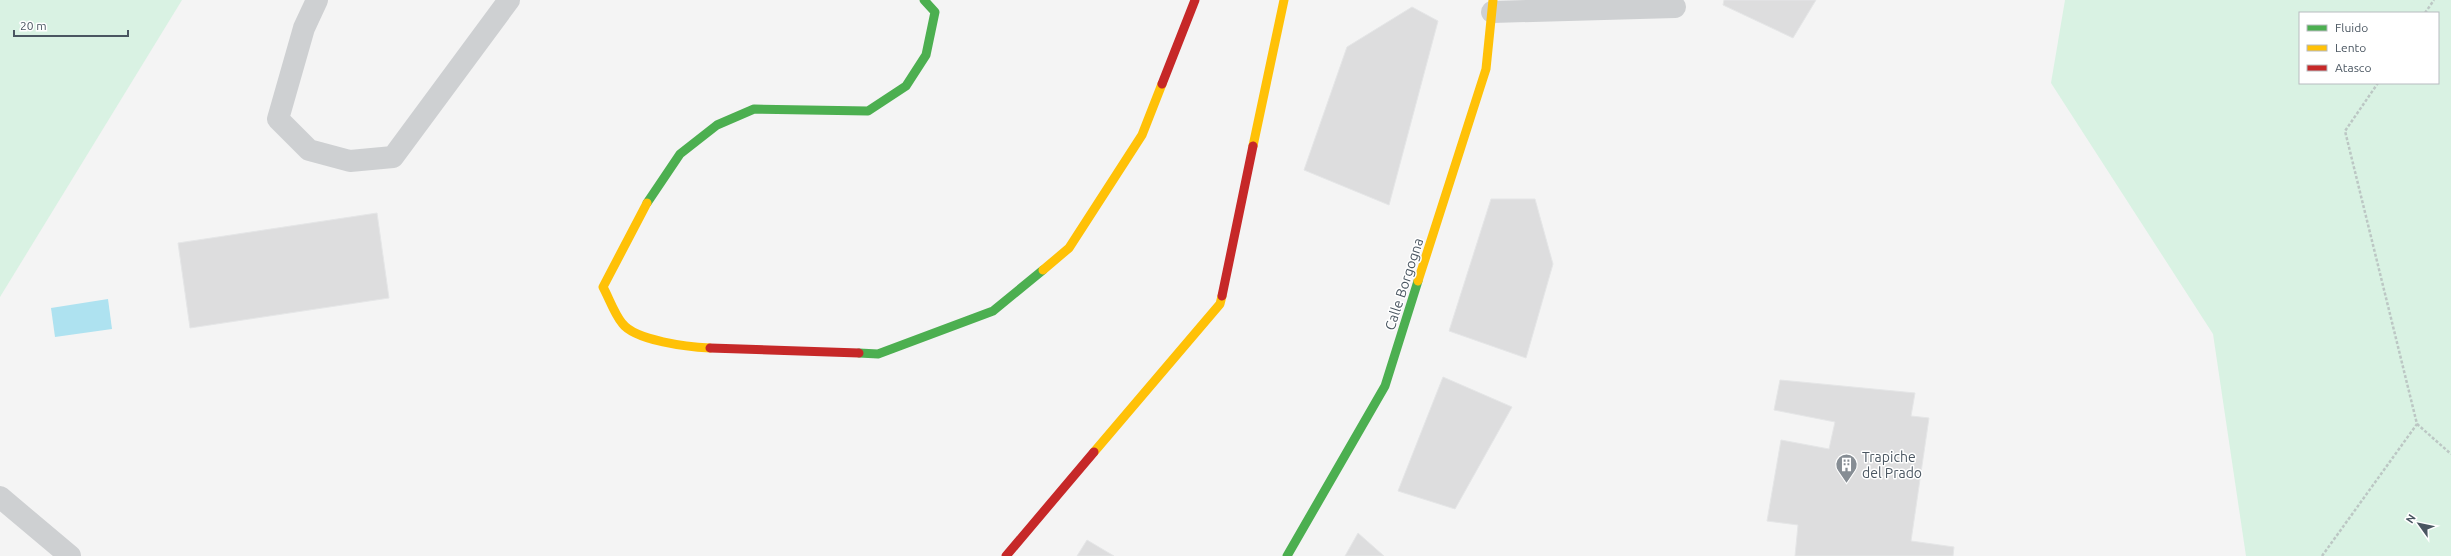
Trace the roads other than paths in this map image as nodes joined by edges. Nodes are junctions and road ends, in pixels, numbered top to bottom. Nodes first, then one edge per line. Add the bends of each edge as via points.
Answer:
1 (317, 0) edge
2 (509, 0) edge
3 (924, 0) edge
4 (1194, 0) edge
5 (1284, 0) edge
6 (1492, 6) edge
7 (1675, 7) dead end
8 (0, 497) edge
9 (70, 556) edge
10 (1006, 556) edge
11 (1287, 556) edge

1 - 2 street via 304,28 278,119 309,150 350,161 393,157
3 - 4 street via 936,12 926,55 906,86 868,111 754,109 717,125 680,154 641,212 602,287 622,324 641,336 695,347 878,354 993,311 1069,248 1142,135
5 - 10 street via 1220,304
6 - 7 street
6 - 11 street, Calle Borgogna via 1486,69 1385,386
8 - 9 street

